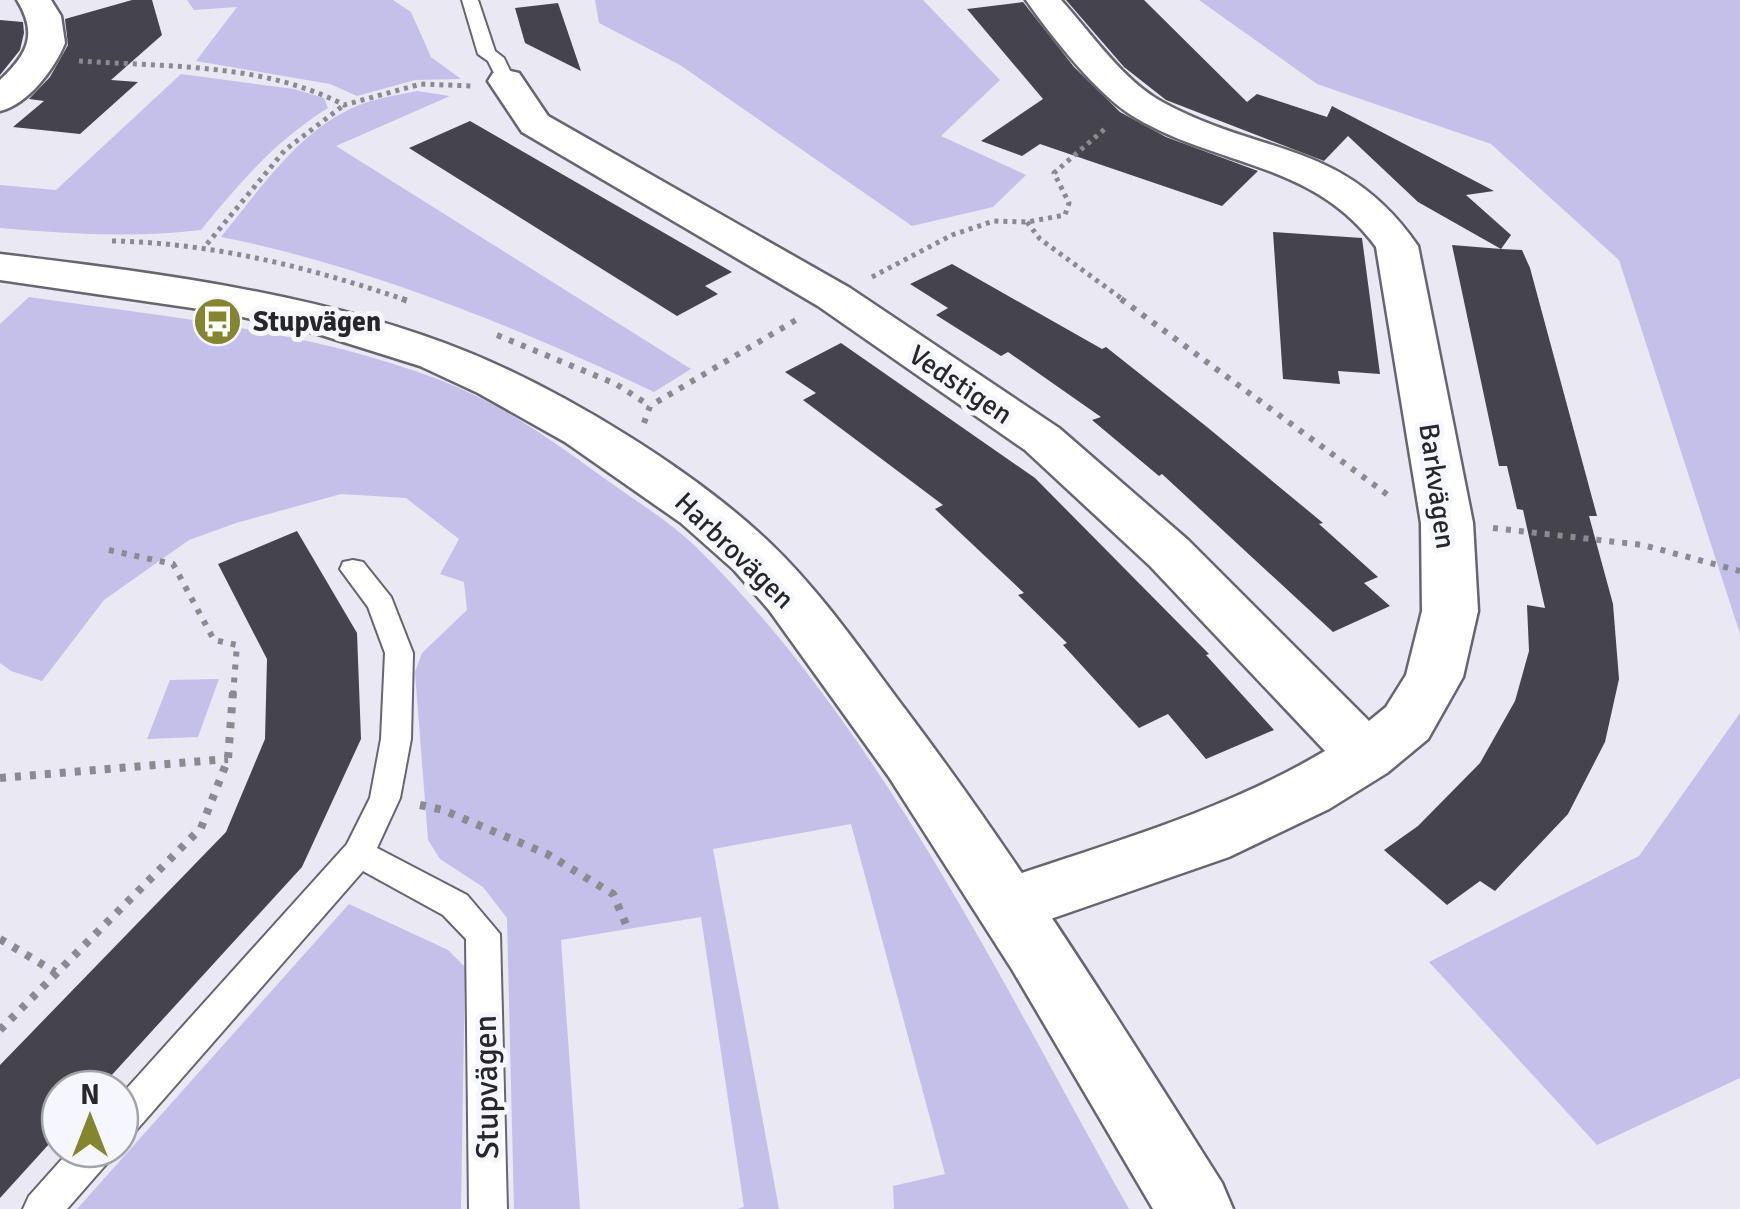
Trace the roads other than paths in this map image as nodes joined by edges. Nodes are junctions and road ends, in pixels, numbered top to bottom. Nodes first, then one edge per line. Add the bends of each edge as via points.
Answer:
1 (34, 0) edge
2 (470, 0) edge
3 (1043, 0) edge
4 (506, 80) joint
5 (0, 100) edge
6 (0, 267) edge
7 (352, 568) dead end
8 (1366, 756) junction
9 (359, 854) junction
10 (1010, 905) junction
11 (140, 1100) edge
12 (78, 1169) edge
13 (42, 1209) edge
14 (488, 1209) edge
15 (1195, 1209) edge

1 - 5 street via 50,39 42,58
2 - 4 lane via 487,54
3 - 8 street, Barkvägen via 1144,108 1302,166 1350,192 1384,223 1397,246 1447,523 1450,611 1434,677 1408,723
4 - 8 street, Vedstigen via 535,124 834,297 1042,439 1168,553
6 - 10 street, Harbrovägen via 179,290 354,330 438,356 629,458 777,582
7 - 9 lane via 380,604 399,654 396,739 385,798
8 - 10 street, Barkvägen via 1207,839
9 - 11 lane
9 - 14 lane, Stupvägen via 455,905 483,934
10 - 15 street, Harbrovägen
12 - 13 lane

